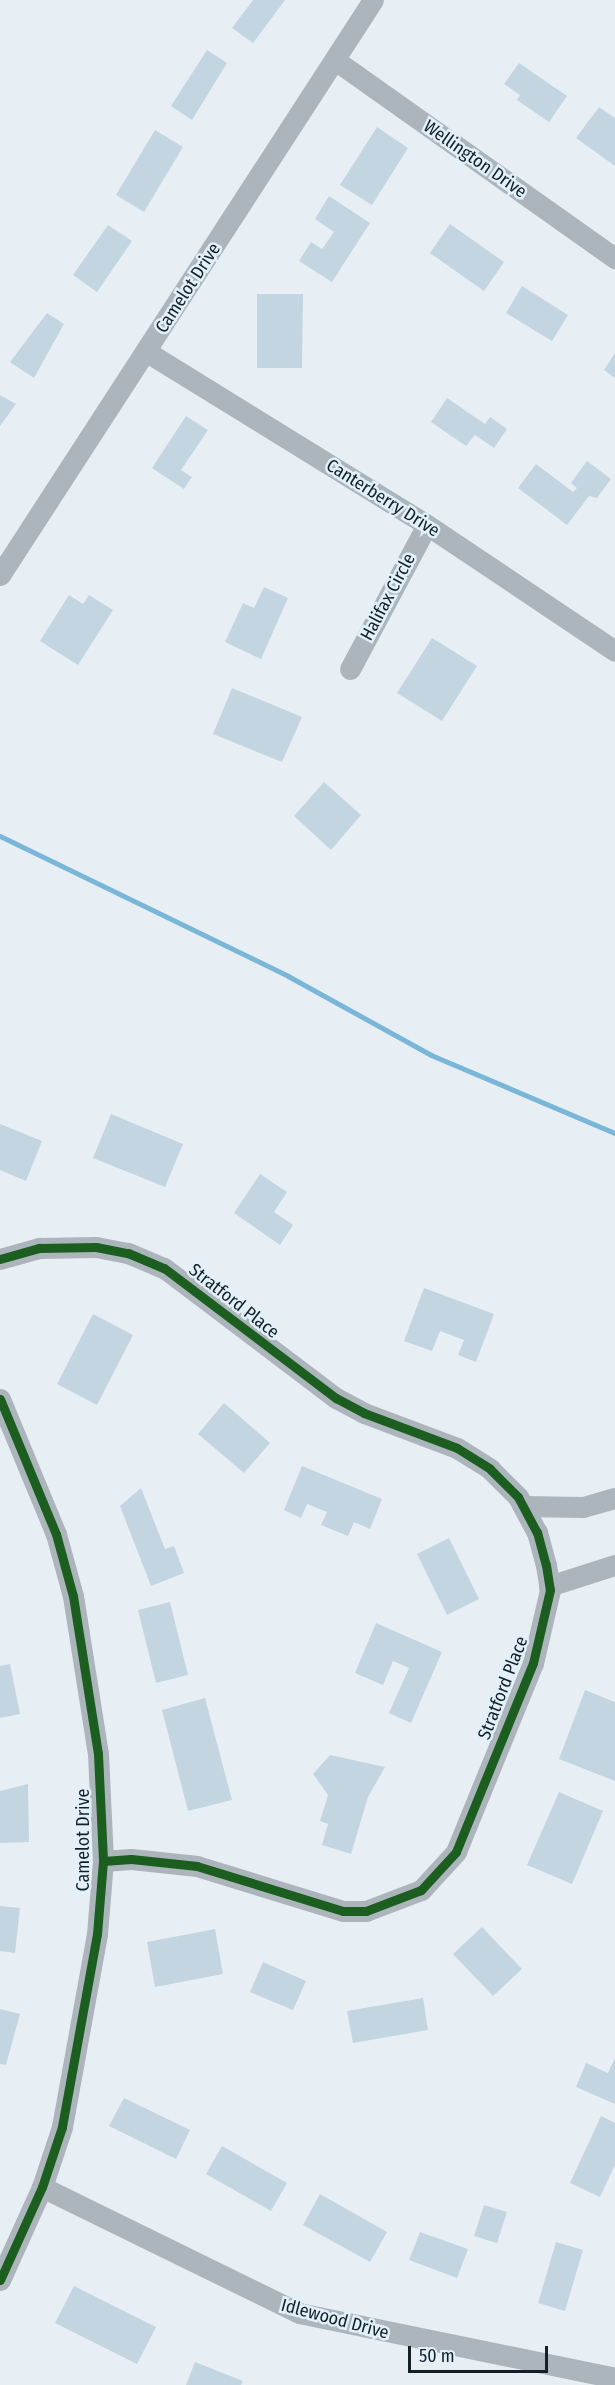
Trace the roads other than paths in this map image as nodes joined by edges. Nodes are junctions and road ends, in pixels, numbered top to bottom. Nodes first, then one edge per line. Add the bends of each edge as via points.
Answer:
1 (373, 0) edge
2 (335, 60) junction
3 (615, 258) edge
4 (147, 352) junction
5 (427, 525) junction
6 (0, 575) edge
7 (615, 651) edge
8 (350, 669) dead end
9 (0, 1259) edge
10 (0, 1399) edge
11 (615, 1498) edge
12 (523, 1506) junction
13 (615, 1565) edge
14 (549, 1586) junction
15 (103, 1861) junction
16 (42, 2187) junction
17 (0, 2280) edge
18 (612, 2375) edge

1 - 2 street, Camelot Drive
2 - 3 street, Wellington Drive
2 - 4 street, Camelot Drive
4 - 5 street, Canterberry Drive
4 - 6 street, Camelot Drive
5 - 7 street, Canterberry Drive
5 - 8 street, Halifax Circle
9 - 12 street, Stratford Place via 39,1248 96,1247 128,1253 164,1268 336,1398 364,1413 457,1448 490,1469
10 - 15 street, Camelot Drive via 56,1534 73,1596 98,1754
11 - 12 street via 583,1507
12 - 14 street, Stratford Place via 537,1532
13 - 14 street
14 - 15 street, Stratford Place via 534,1663 456,1852 421,1890 366,1911 343,1911 197,1866 131,1859
15 - 16 street, Camelot Drive via 97,1934 81,2036 62,2127
16 - 17 street, Camelot Drive
16 - 18 street, Idlewood Drive via 299,2313

